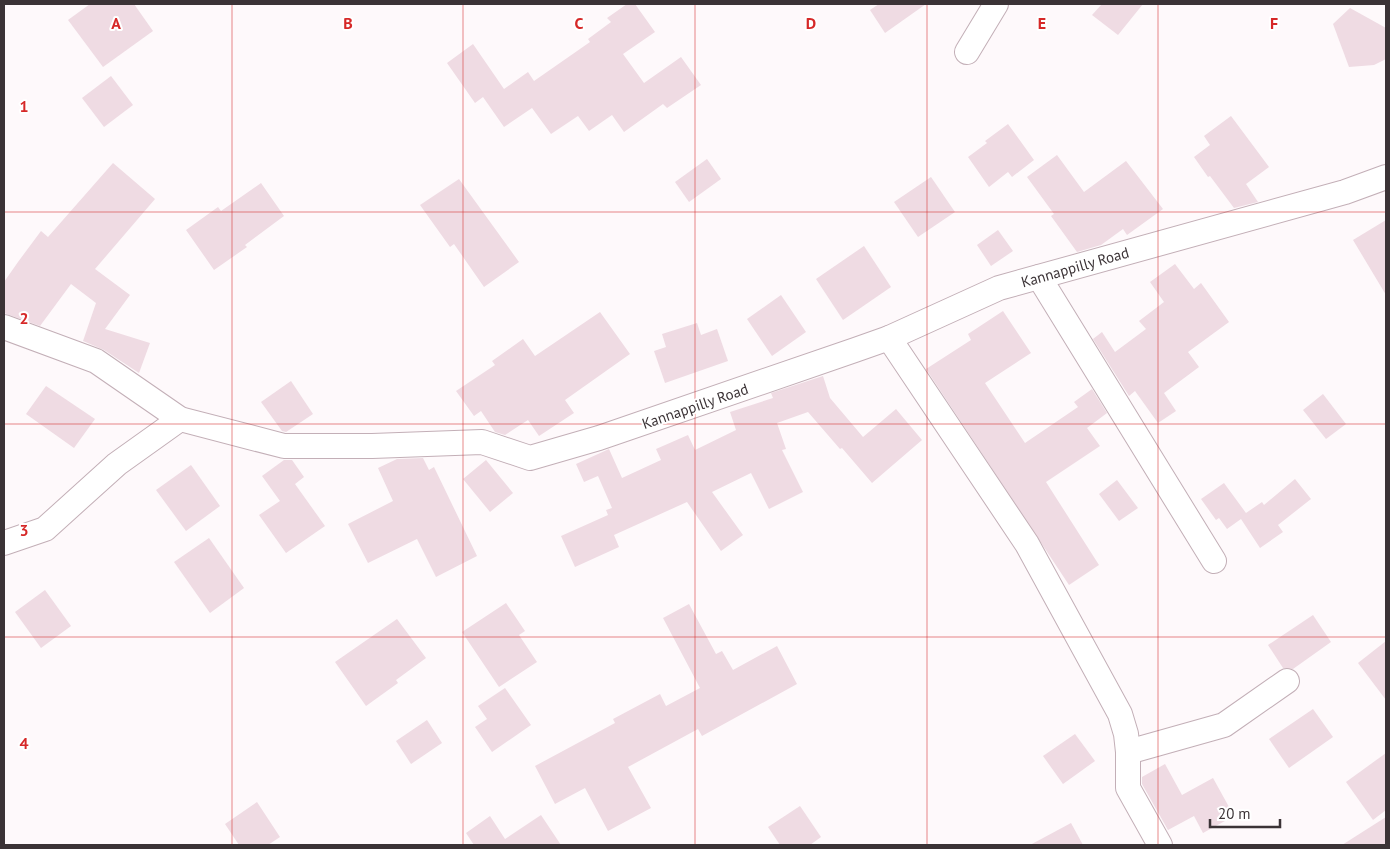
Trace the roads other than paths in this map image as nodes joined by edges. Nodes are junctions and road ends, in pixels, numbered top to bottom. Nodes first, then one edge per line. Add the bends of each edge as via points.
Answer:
1 (996, 4) edge
2 (967, 52) dead end
3 (1386, 177) edge
4 (1039, 277) junction
5 (4, 327) edge
6 (889, 338) junction
7 (180, 419) junction
8 (4, 543) edge
9 (1214, 561) dead end
10 (1287, 681) dead end
11 (1128, 752) junction
12 (1160, 845) edge

1 - 2 street
3 - 4 street, Kannappilly Road via 1345,192
4 - 6 street, Kannappilly Road via 999,288
4 - 9 street
5 - 7 street, Kannappilly Road via 96,361
6 - 7 street, Kannappilly Road via 599,438 530,458 482,442 284,446
6 - 11 street via 1027,544 1120,714
7 - 8 street via 117,464 45,528
10 - 11 street via 1224,726
11 - 12 street via 1128,788

